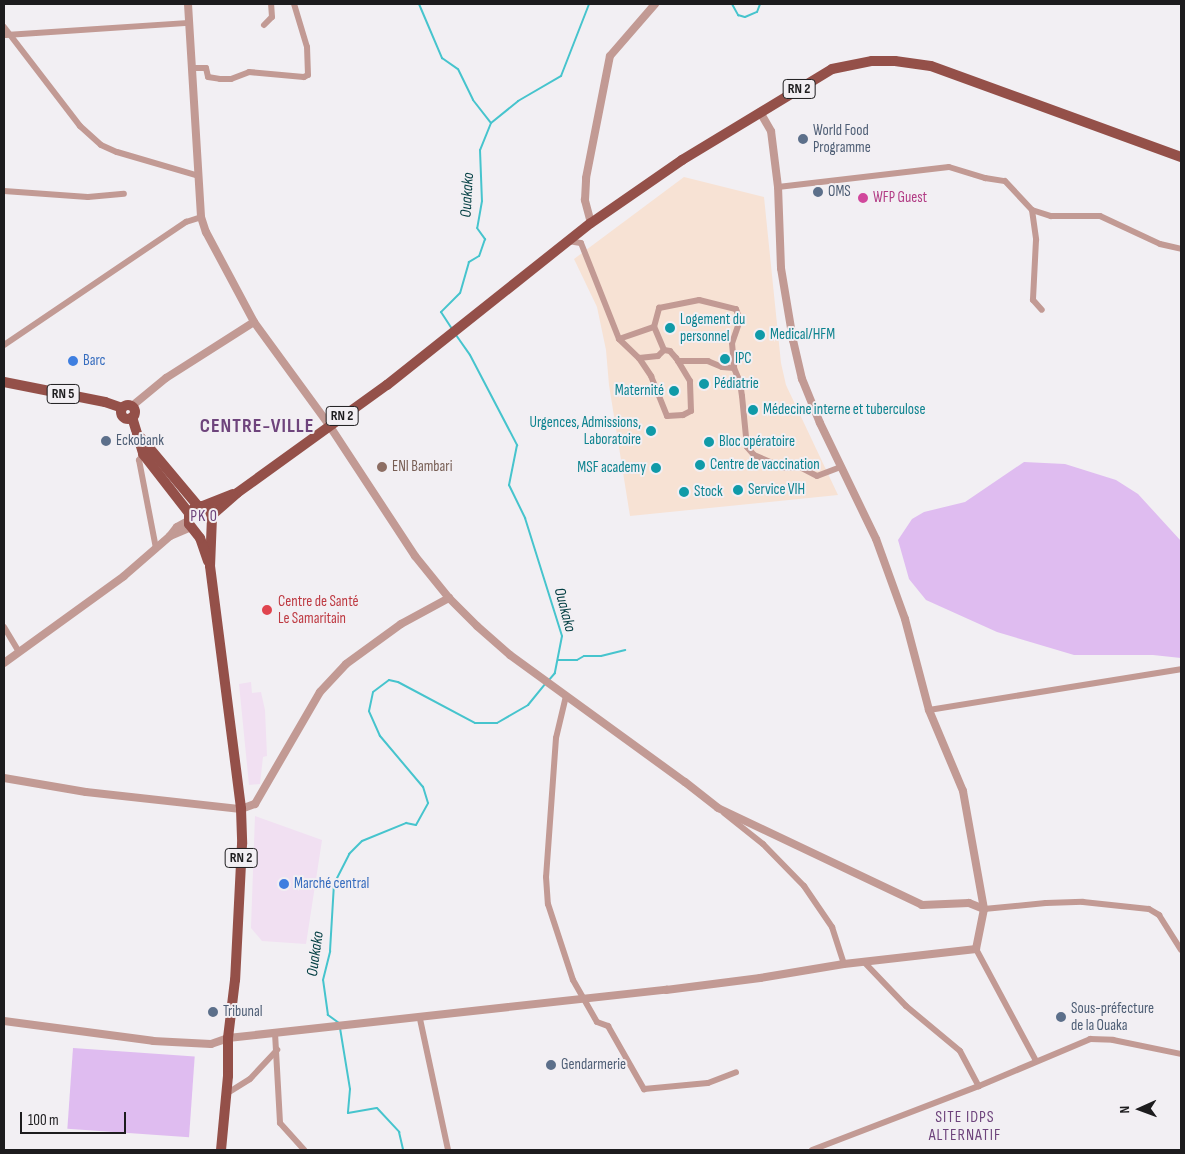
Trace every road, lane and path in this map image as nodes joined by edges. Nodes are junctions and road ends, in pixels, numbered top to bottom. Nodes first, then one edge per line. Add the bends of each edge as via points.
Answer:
1 (188, 4) edge
2 (272, 4) edge
3 (294, 4) edge
4 (655, 4) edge
5 (189, 23) junction
6 (264, 25) dead end
7 (4, 28) edge
8 (6, 35) edge
9 (192, 68) junction
10 (760, 112) junction
11 (1181, 157) edge
12 (199, 176) junction
13 (778, 187) junction
14 (4, 191) edge
15 (124, 194) dead end
16 (1032, 210) junction
17 (201, 217) junction
18 (591, 223) junction
19 (568, 241) junction
20 (1181, 249) edge
21 (1042, 310) dead end
22 (254, 322) junction
23 (654, 327) junction
24 (620, 339) junction
25 (4, 345) edge
26 (664, 350) junction
27 (639, 358) junction
28 (678, 361) junction
29 (734, 368) junction
30 (4, 382) edge
31 (129, 410) junction
32 (329, 425) junction
33 (147, 451) junction
34 (840, 467) junction
35 (161, 470) junction
36 (238, 492) junction
37 (201, 506) junction
38 (212, 519) junction
39 (190, 523) junction
40 (156, 548) junction
41 (210, 566) junction
42 (449, 598) junction
43 (4, 627) edge
44 (19, 652) junction
45 (4, 663) edge
46 (1181, 669) edge
47 (566, 696) junction
48 (930, 710) junction
49 (4, 778) edge
50 (718, 808) junction
51 (241, 809) junction
52 (984, 909) junction
53 (976, 949) junction
54 (1181, 950) edge
55 (864, 962) junction
56 (844, 964) junction
57 (582, 998) junction
58 (420, 1019) junction
59 (4, 1021) edge
60 (275, 1033) junction
61 (228, 1038) junction
62 (276, 1050) junction
63 (1181, 1054) edge
64 (1036, 1061) junction
65 (736, 1072) dead end
66 (979, 1086) junction
67 (226, 1094) junction
68 (221, 1150) edge
69 (304, 1150) edge
70 (448, 1150) edge
71 (812, 1150) edge

1 - 5 street
2 - 6 street via 272,17
3 - 9 street via 307,47 308,75 249,72 231,79 220,79 208,77 206,68
4 - 18 street via 610,56 586,178 585,200
5 - 8 street
5 - 9 street
7 - 8 street
8 - 12 street via 80,126 101,145
9 - 12 street
10 - 11 main road, RN 2 via 832,69 872,61 896,61 931,66
10 - 13 street via 771,131
10 - 18 main road, RN 2 via 682,160
12 - 17 street
13 - 16 street via 949,167 1006,181
13 - 34 street via 781,268 793,340 802,379
14 - 15 street via 88,197
16 - 20 street via 1050,216 1100,216 1160,244
16 - 21 street via 1036,240 1033,300
17 - 22 street
17 - 25 street via 186,222
18 - 19 main road, RN 2
19 - 24 street via 581,243
19 - 32 main road, RN 2 via 387,385
22 - 31 street via 166,378
22 - 32 street
23 - 24 street
23 - 26 street
23 - 29 street via 659,308 680,302 699,300 736,309 740,320 732,343
24 - 27 street
26 - 27 street via 658,356
26 - 28 street via 670,351
27 - 28 street via 651,376 667,416 691,411 690,381
28 - 29 street via 708,361
29 - 34 street via 740,382 747,447 754,455 784,468 800,467 817,476
30 - 31 main road, RN 5 via 105,402
31 - 33 main road
32 - 36 main road, RN 2
32 - 42 street via 415,556
33 - 35 main road
33 - 40 street via 140,460
34 - 48 street via 876,539 902,610
35 - 37 main road
35 - 39 main road
36 - 37 main road, RN 2
36 - 38 main road, RN 2
37 - 38 main road
37 - 39 main road
38 - 39 main road via 202,531
38 - 41 main road, RN 2
39 - 40 street via 177,527
39 - 41 main road, RN 2
40 - 44 street via 124,576
41 - 51 main road, RN 2
42 - 47 street via 483,632
42 - 51 street via 401,624 346,664 320,692 255,804
43 - 44 street
44 - 45 street
46 - 48 street
47 - 50 street
47 - 57 street via 556,738 546,877 548,904
48 - 52 street via 963,791
49 - 51 street via 59,788
50 - 52 street via 922,905 969,904
50 - 56 street via 763,844 804,886 832,926
51 - 61 main road, RN 2 via 235,980
52 - 53 street
52 - 54 street via 1083,902 1149,909 1160,915
53 - 55 street
53 - 64 street
55 - 56 street
55 - 66 street via 906,1006 960,1051
56 - 57 street via 760,978
57 - 58 street
57 - 65 street via 597,1022 608,1026 644,1089 708,1084
58 - 60 street
58 - 70 street
59 - 61 street via 178,1043 211,1044
60 - 61 street
60 - 62 street
61 - 67 main road, RN 2
62 - 67 street via 250,1079
62 - 69 street via 280,1123
63 - 64 street via 1114,1040 1090,1039
64 - 66 street
66 - 71 street
67 - 68 main road, RN 2

